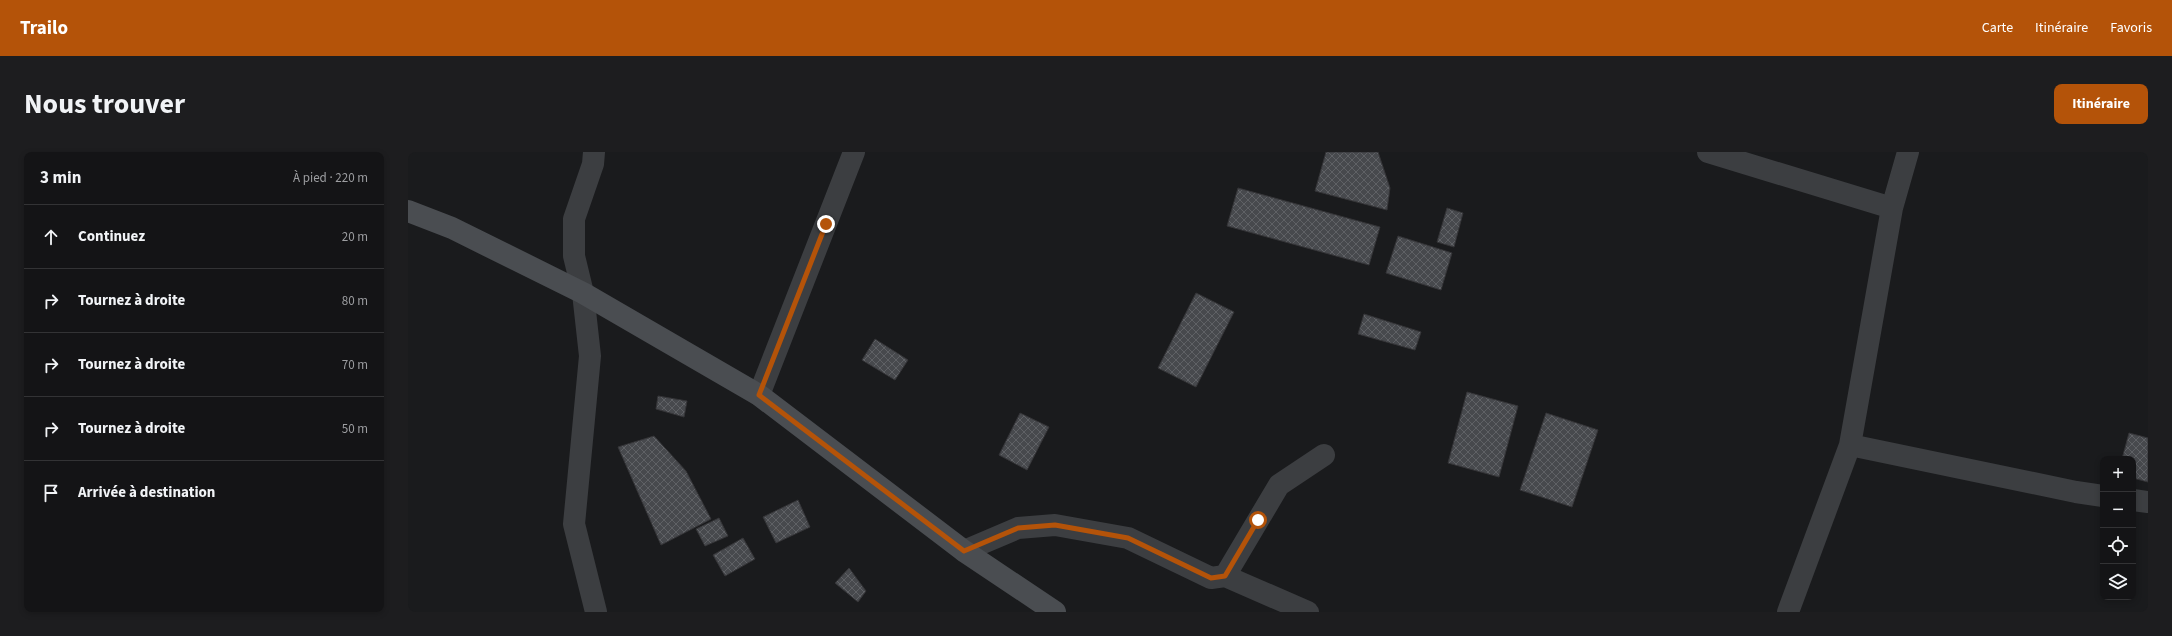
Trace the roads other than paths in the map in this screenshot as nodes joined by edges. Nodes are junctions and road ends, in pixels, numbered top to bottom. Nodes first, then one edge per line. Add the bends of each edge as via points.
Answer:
1 (594, 152) edge
2 (854, 152) edge
3 (1708, 152) edge
4 (1908, 152) edge
5 (1892, 208) junction
6 (408, 212) edge
7 (583, 292) junction
8 (759, 395) junction
9 (1850, 445) junction
10 (1324, 455) dead end
11 (2100, 496) edge
12 (2136, 500) edge
13 (2148, 502) edge
14 (964, 551) junction
15 (1225, 576) junction
16 (596, 612) edge
17 (1056, 612) edge
18 (1308, 612) edge
19 (1788, 612) edge

1 - 7 street via 593,164 574,219 574,256
2 - 8 street
3 - 5 street
4 - 5 street
5 - 9 street
6 - 7 street via 452,228
7 - 8 street
7 - 16 street via 590,356 574,524
8 - 14 street
9 - 11 street
9 - 19 street
10 - 15 street via 1279,485
12 - 13 street
14 - 15 street via 1018,528 1055,525 1128,538 1211,578
14 - 17 street
15 - 18 street

